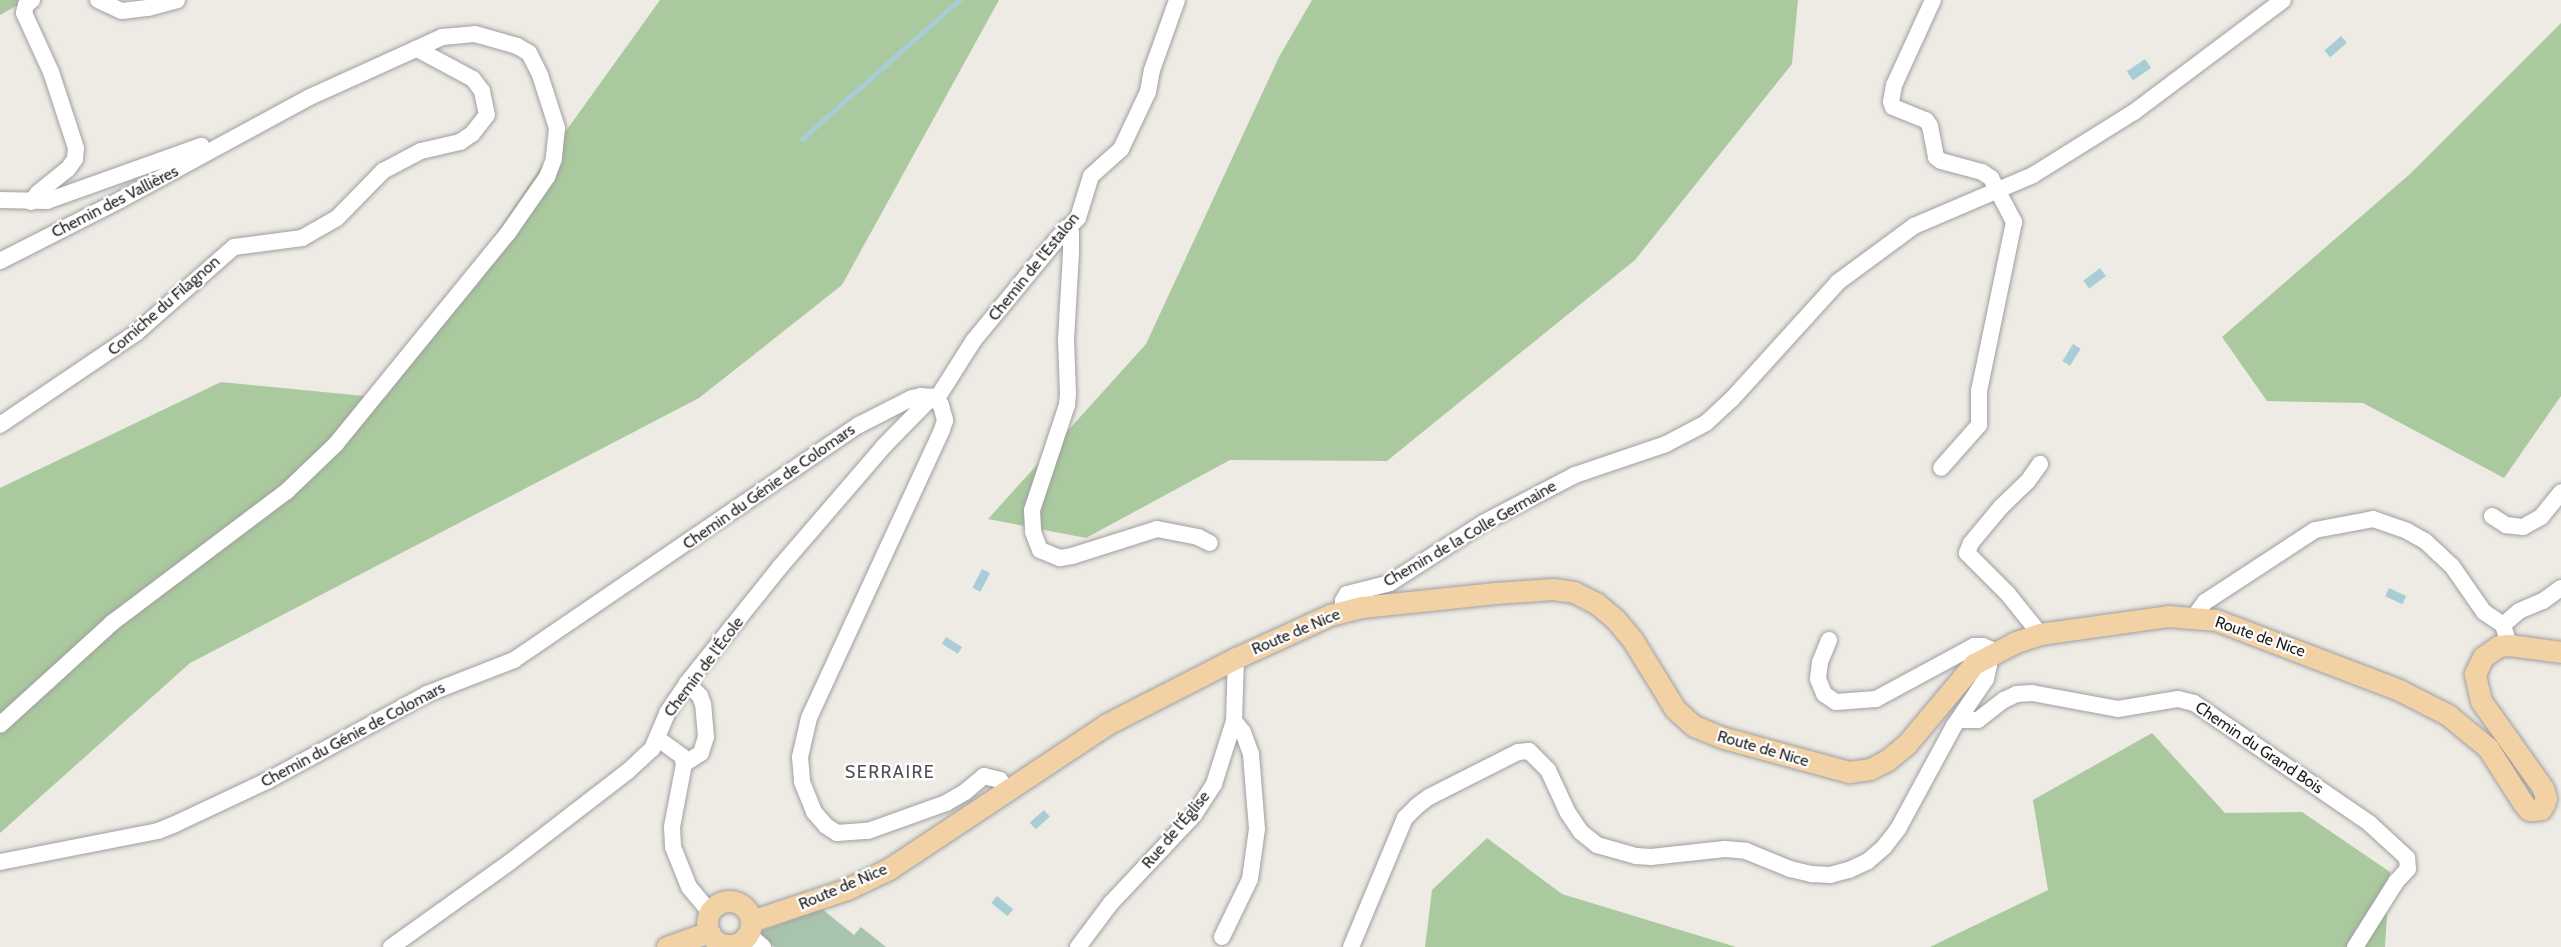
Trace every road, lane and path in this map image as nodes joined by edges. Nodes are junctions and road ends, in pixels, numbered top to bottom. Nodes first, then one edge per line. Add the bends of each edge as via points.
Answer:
1 (32, 0) edge
2 (98, 0) edge
3 (177, 0) edge
4 (1177, 0) edge
5 (1934, 0) edge
6 (2283, 0) edge
7 (417, 49) junction
8 (230, 141) junction
9 (1997, 191) junction
10 (0, 200) edge
11 (32, 202) junction
12 (1066, 228) junction
13 (0, 261) edge
14 (934, 399) junction
15 (0, 425) edge
16 (2040, 464) dead end
17 (1941, 468) dead end
18 (2561, 492) edge
19 (2492, 516) dead end
20 (1210, 543) dead end
21 (2561, 588) edge
22 (1343, 611) junction
23 (2194, 617) junction
24 (2040, 634) junction
25 (2506, 635) junction
26 (1829, 640) dead end
27 (2561, 652) edge
28 (1990, 654) junction
29 (1236, 658) junction
30 (687, 683) junction
31 (1959, 720) junction
32 (1234, 721) junction
33 (0, 725) edge
34 (657, 738) junction
35 (684, 764) junction
36 (1007, 791) junction
37 (0, 862) edge
38 (709, 922) junction
39 (1222, 938) dead end
40 (745, 940) edge
41 (391, 947) edge
42 (667, 947) edge
43 (1078, 947) edge
44 (1352, 947) edge
45 (2355, 947) edge

1 - 11 street via 24,13 51,72 76,148 68,169
2 - 3 street via 122,11
4 - 12 street, Chemin de l'Estalon via 1148,92 1121,149 1091,176 1078,218
5 - 9 street via 1894,85 1891,102 1893,107 1926,120 1936,157 1982,172 1991,178
6 - 9 street, Chemin de la Colle Germaine via 2134,112 2033,175
7 - 8 street via 310,97
7 - 15 street, Corniche du Filagnon via 473,79 482,90 487,115 472,134 383,171 337,218 302,238 234,247 136,333
7 - 33 street via 442,37 476,34 529,53 557,128 554,159 547,177 508,233 336,444 288,491 112,623
8 - 11 street via 222,139 47,201
8 - 13 street, Chemin des Vallières
9 - 17 street via 2014,222 1979,391 1979,425
9 - 22 street, Chemin de la Colle Germaine via 1914,226 1838,282 1706,423 1666,444 1575,475 1483,524 1390,583 1347,594
10 - 11 street
12 - 14 street, Chemin de l'Estalon via 974,340
12 - 20 street via 1071,233 1066,339 1068,394 1032,510 1033,532 1040,550 1060,558 1072,556 1157,529
14 - 30 street, Chemin de l'École via 884,446
14 - 36 street via 944,412 942,430 809,718 800,757 801,782 814,812 837,833 868,831 946,803 984,776 1000,780
14 - 37 street, Chemin du Génie de Colomars via 912,398 859,425 514,660 448,684 267,781 176,824 158,831
16 - 24 street via 1971,543 1967,553 2008,594
18 - 19 street via 2541,517 2523,527 2506,525
21 - 25 street via 2519,611
22 - 28 main road, Route de Nice via 1495,592 1574,592 1596,603 1616,620 1675,709 1694,726 1849,772 1870,770 1897,753 1962,676
22 - 29 main road, Route de Nice
23 - 24 main road, Route de Nice via 2160,617
23 - 25 street via 2205,602 2315,530 2373,519 2425,541 2452,566 2484,612
23 - 25 main road, Route de Nice via 2240,627 2399,690 2448,715 2488,748 2529,810 2541,809 2546,798 2543,788 2486,709 2474,681 2478,663
24 - 28 main road, Route de Nice
25 - 27 main road
26 - 28 street via 1818,679 1824,694 1836,702 1876,699 1974,646 1983,646
28 - 31 street via 1986,678
29 - 32 street, Rue de l'Église
29 - 36 main road, Route de Nice via 1107,724
30 - 34 street, Chemin de l'École via 667,712
30 - 35 street via 703,704 706,738 701,753
31 - 44 street via 1884,847 1868,861 1830,875 1790,869 1746,851 1725,849 1651,857 1598,845 1581,832 1568,813 1542,763 1529,751 1518,752 1430,797 1405,818
31 - 45 street, Chemin du Grand Bois via 1978,720 2017,694 2032,693 2118,709 2178,699 2194,703 2369,823 2407,858 2408,869
32 - 39 street via 1251,754 1257,829 1250,879
32 - 43 street, Rue de l'Église via 1214,784 1201,805 1111,903
34 - 35 street via 681,756
34 - 41 street, Chemin de l'École via 652,749 627,772
35 - 38 street via 672,828 673,847
36 - 40 main road, Route de Nice via 896,865 821,898
38 - 40 main road via 722,944
38 - 40 main road via 720,903 743,906
38 - 42 main road

